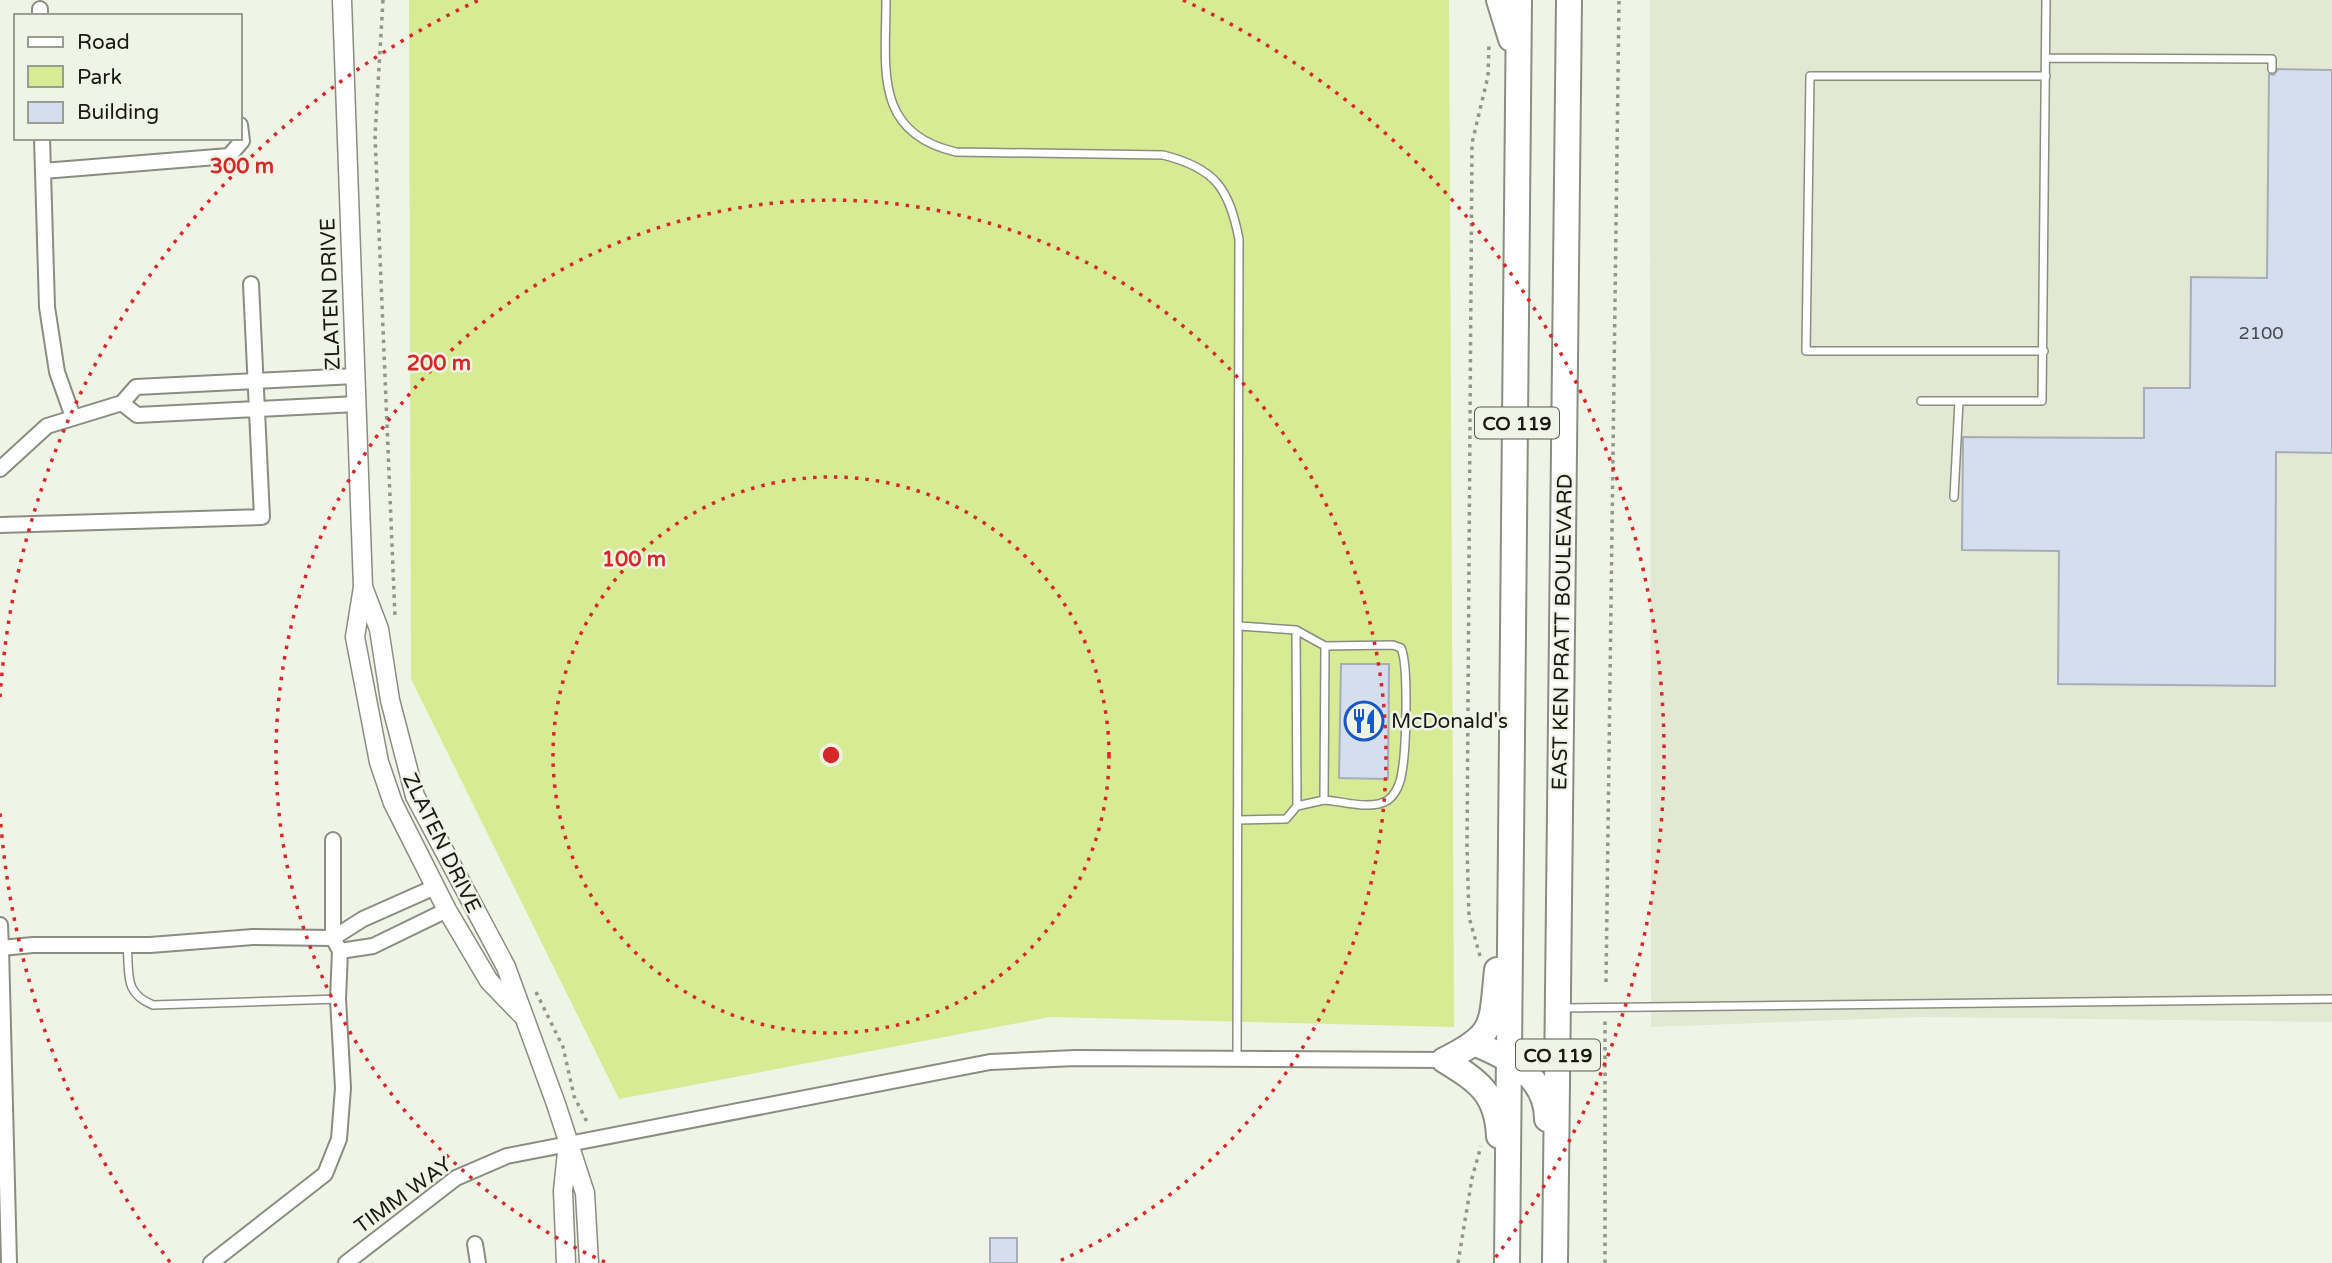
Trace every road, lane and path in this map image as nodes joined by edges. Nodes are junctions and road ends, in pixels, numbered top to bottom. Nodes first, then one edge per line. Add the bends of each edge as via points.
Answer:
1 (342, 0) edge
2 (383, 0) edge
3 (886, 0) edge
4 (1499, 0) edge
5 (1519, 0) edge
6 (1569, 0) edge
7 (1619, 0) edge
8 (2046, 0) edge
9 (1490, 35) dead end
10 (2046, 58) junction
11 (2272, 69) dead end
12 (1519, 73) junction
13 (2046, 76) junction
14 (42, 140) edge
15 (242, 140) edge
16 (43, 171) junction
17 (251, 285) dead end
18 (2044, 351) junction
19 (356, 376) junction
20 (255, 383) junction
21 (222, 384) junction
22 (1921, 401) dead end
23 (1959, 401) junction
24 (122, 403) junction
25 (357, 404) junction
26 (256, 409) junction
27 (224, 411) junction
28 (73, 417) junction
29 (2, 465) edge
30 (1954, 497) dead end
31 (0, 525) edge
32 (363, 587) junction
33 (1239, 626) junction
34 (395, 628) dead end
35 (1296, 630) junction
36 (1325, 646) junction
37 (1324, 800) junction
38 (1297, 806) junction
39 (1238, 820) junction
40 (333, 840) dead end
41 (1512, 847) junction
42 (435, 887) junction
43 (387, 908) junction
44 (447, 910) junction
45 (0, 925) edge
46 (400, 932) junction
47 (337, 944) junction
48 (127, 945) junction
49 (1, 948) edge
50 (1481, 963) dead end
51 (529, 981) dead end
52 (1605, 982) dead end
53 (338, 999) junction
54 (2332, 999) edge
55 (1559, 1008) junction
56 (523, 1017) junction
57 (1605, 1020) dead end
58 (1476, 1044) junction
59 (1510, 1058) junction
60 (1237, 1059) junction
61 (1444, 1060) junction
62 (1484, 1136) dead end
63 (591, 1140) junction
64 (568, 1145) junction
65 (475, 1244) dead end
66 (9, 1263) edge
67 (211, 1263) edge
68 (346, 1263) edge
69 (478, 1263) edge
70 (566, 1263) edge
71 (589, 1263) edge
72 (1458, 1263) edge
73 (1507, 1263) edge
74 (1546, 1263) edge
75 (1555, 1263) edge
76 (1605, 1263) edge

1 - 19 street, ZLATEN DRIVE
2 - 34 path via 375,136
3 - 33 lane via 887,89 894,113 934,147 956,152 1163,155 1210,174 1224,190 1239,239
4 - 12 highway
5 - 12 highway, CO 119
6 - 55 highway, EAST KEN PRATT BOULEVARD / CO 119
7 - 52 path
8 - 10 lane
9 - 50 path via 1488,76 1472,143 1467,848 1469,917
10 - 11 lane via 2272,59
10 - 13 lane
12 - 41 highway, CO 119
13 - 18 lane
13 - 18 lane via 1810,76 1805,351
14 - 16 street
15 - 16 street via 229,156
16 - 28 street via 47,307 57,372
17 - 20 street
18 - 23 lane via 2042,401
19 - 20 street
19 - 25 street, ZLATEN DRIVE
20 - 21 street
20 - 26 street
21 - 24 street via 136,387
21 - 27 street
22 - 23 lane
23 - 30 lane
24 - 27 street via 136,415
24 - 28 street
25 - 26 street
25 - 32 street, ZLATEN DRIVE
26 - 27 street
26 - 31 street via 262,517
28 - 29 street via 47,426
32 - 42 street, ZLATEN DRIVE via 355,636 379,762 393,803
32 - 56 street, ZLATEN DRIVE via 379,629 390,700 415,796 506,967
33 - 35 lane
33 - 39 lane
35 - 36 lane
35 - 38 lane
36 - 37 lane
36 - 37 lane via 1393,645 1401,648 1405,667 1402,773 1396,791 1386,801 1367,806
37 - 38 lane
38 - 39 lane via 1286,819
39 - 60 lane
40 - 47 street
41 - 58 highway via 1491,1022
41 - 59 highway, CO 119
42 - 43 street
42 - 44 street, ZLATEN DRIVE
43 - 46 street
43 - 47 street
44 - 46 street
44 - 56 street, ZLATEN DRIVE via 489,981
45 - 49 street
46 - 47 street via 373,946
47 - 48 street via 253,937
47 - 53 street
48 - 49 street
48 - 53 lane via 131,989 136,999 153,1005
49 - 66 street
51 - 63 path via 563,1047 574,1096 587,1117
53 - 67 street via 341,1114 339,1139 325,1174
54 - 55 lane
55 - 75 highway, EAST KEN PRATT BOULEVARD / CO 119
56 - 64 street, ZLATEN DRIVE
57 - 76 path
58 - 59 highway
58 - 61 highway
59 - 73 highway, CO 119
59 - 74 highway via 1541,1087 1546,1100
60 - 61 street, TIMM WAY
60 - 63 street, TIMM WAY via 990,1062
61 - 73 highway via 1480,1083 1498,1118
62 - 72 path
63 - 64 street, TIMM WAY
64 - 68 street, TIMM WAY via 507,1156 456,1178
64 - 70 street, ZLATEN DRIVE via 563,1191
64 - 71 street, ZLATEN DRIVE via 584,1193
65 - 69 street

